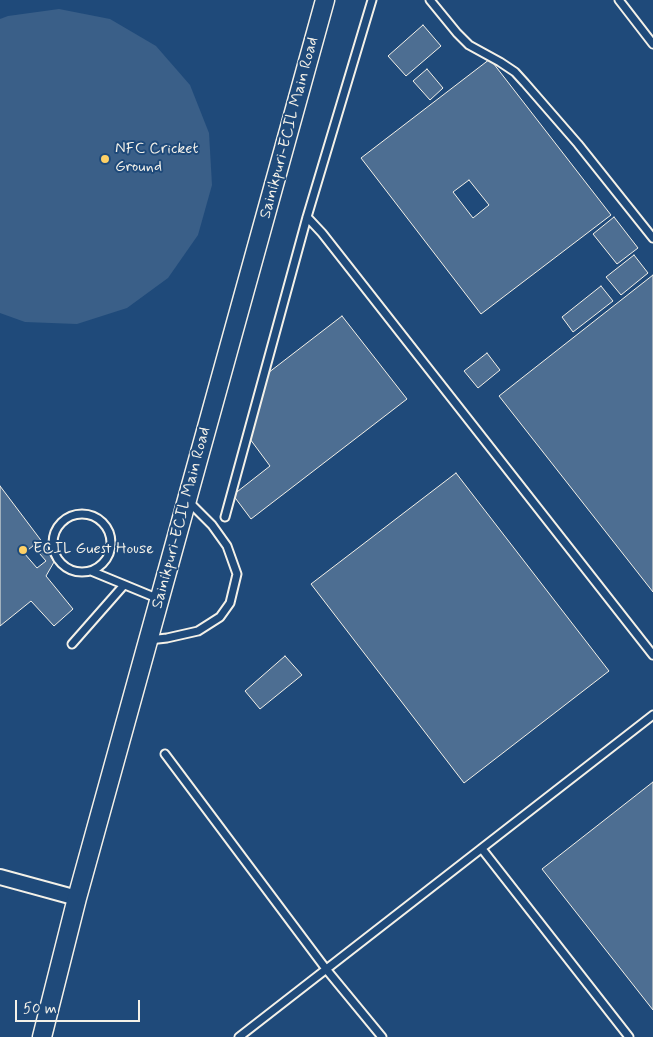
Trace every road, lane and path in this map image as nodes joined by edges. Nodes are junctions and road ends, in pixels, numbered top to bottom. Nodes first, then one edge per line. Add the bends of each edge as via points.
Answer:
1 (325, 0) edge
2 (372, 0) edge
3 (430, 0) edge
4 (619, 0) edge
5 (653, 44) edge
6 (307, 217) junction
7 (653, 238) edge
8 (187, 500) junction
9 (225, 517) dead end
10 (91, 571) junction
11 (124, 585) junction
12 (159, 599) junction
13 (148, 640) junction
14 (72, 644) dead end
15 (653, 655) edge
16 (653, 715) edge
17 (165, 754) dead end
18 (482, 849) junction
19 (0, 877) edge
20 (77, 898) junction
21 (326, 969) junction
22 (42, 1037) edge
23 (239, 1037) edge
24 (382, 1037) edge
25 (629, 1037) edge

1 - 8 street, Sainikpuri-ECIL Main Road
2 - 6 lane
3 - 7 lane via 470,45 515,72 525,82
4 - 5 lane
6 - 9 lane
6 - 15 lane
8 - 12 street, Sainikpuri-ECIL Main Road
8 - 13 lane via 227,546 238,574 230,603 220,618 198,631
10 - 10 lane via 72,570 57,558 54,549 56,530 70,517 79,515 97,519 109,533 111,542 106,560
10 - 11 lane
11 - 12 lane
11 - 14 lane
12 - 13 street, Sainikpuri-ECIL Main Road
13 - 20 street, Sainikpuri-ECIL Main Road
16 - 18 lane
17 - 21 lane
18 - 21 lane
18 - 25 lane
19 - 20 street
20 - 22 street, Sainikpuri-ECIL Main Road
21 - 23 lane
21 - 24 lane

